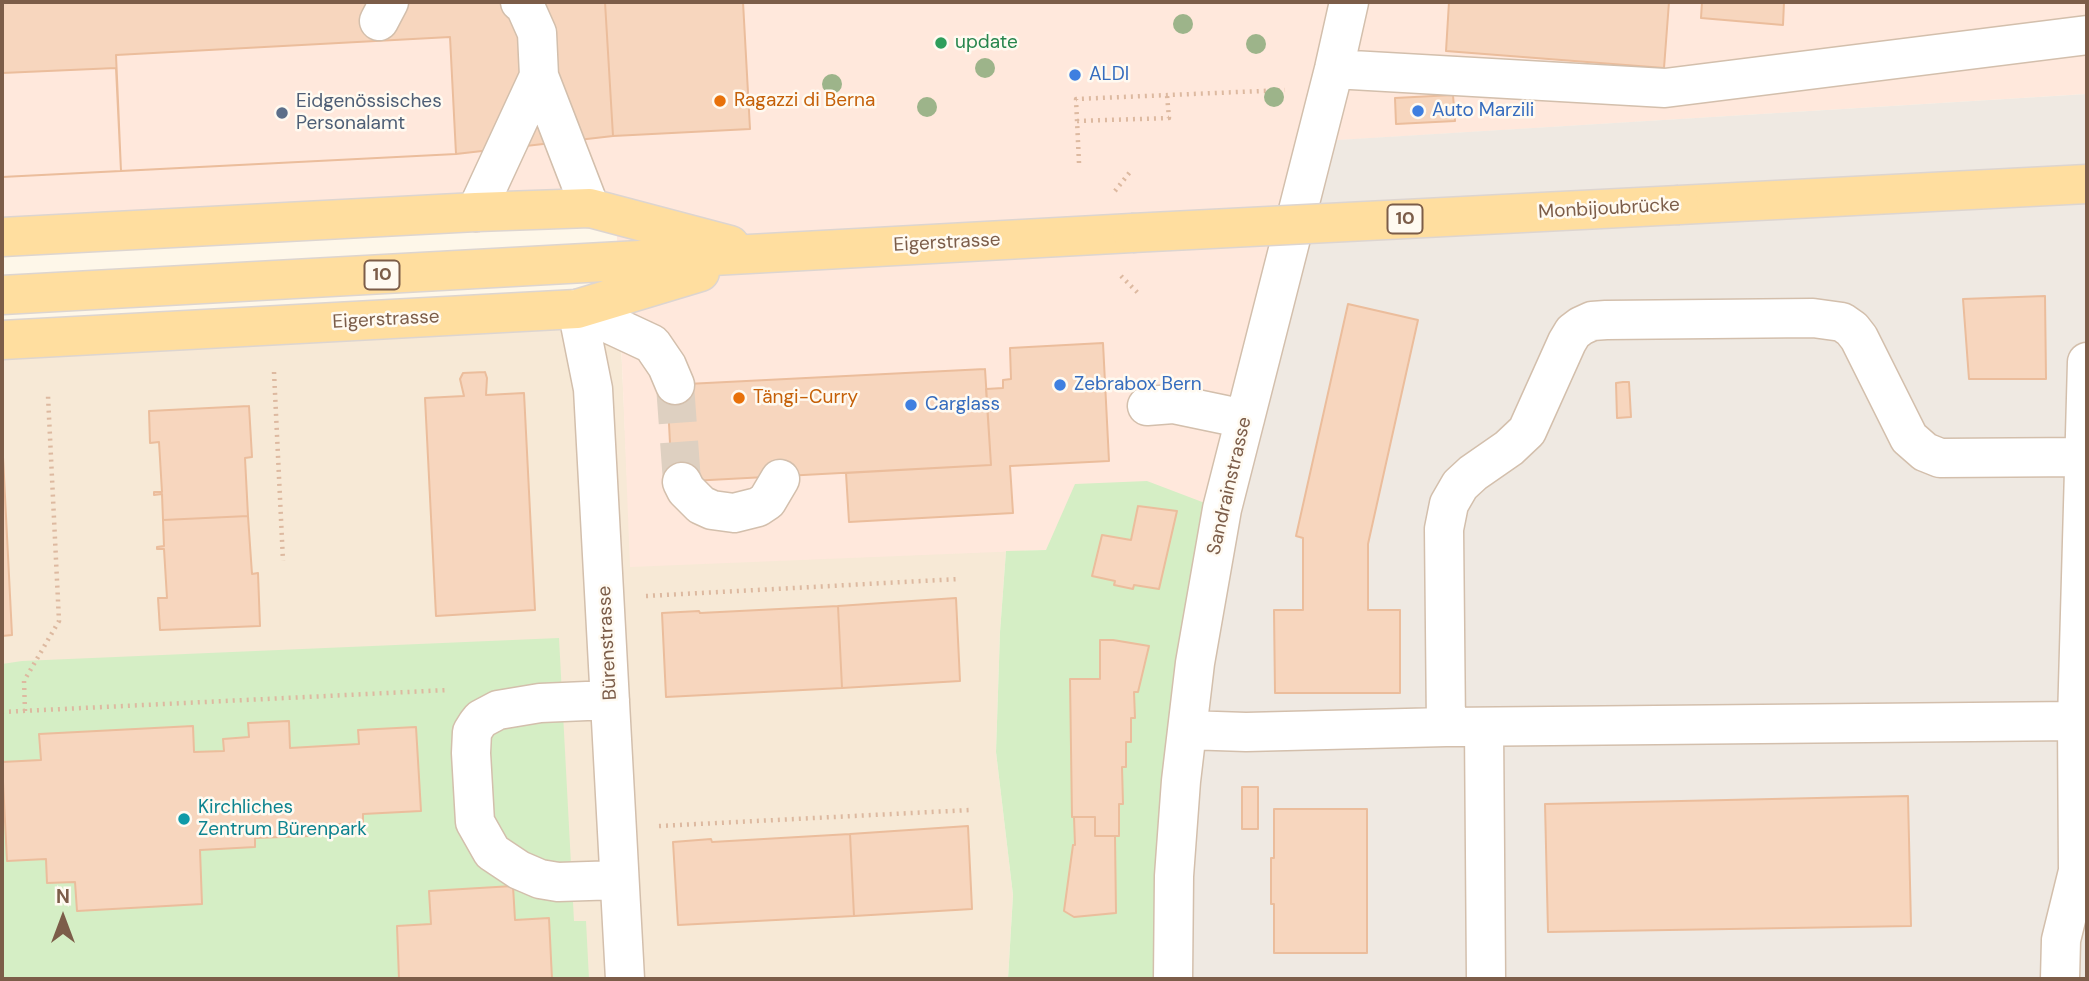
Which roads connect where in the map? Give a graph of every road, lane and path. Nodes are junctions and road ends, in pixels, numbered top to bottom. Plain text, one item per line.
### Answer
1 (520, 2) edge
2 (1349, 2) edge
3 (2087, 35) edge
4 (1334, 69) junction
5 (539, 76) junction
6 (1286, 90) dead end
7 (1167, 94) junction
8 (1077, 121) junction
9 (1079, 163) dead end
10 (2087, 184) edge
11 (590, 208) junction
12 (476, 212) junction
13 (1132, 233) joint
14 (2, 237) edge
15 (763, 254) junction
16 (2, 295) edge
17 (578, 309) junction
18 (2, 340) edge
19 (2087, 362) edge
20 (274, 372) dead end
21 (675, 386) tunnel mouth
22 (48, 396) dead end
23 (1147, 406) dead end
24 (1245, 419) junction
25 (2085, 457) junction
26 (780, 479) dead end
27 (682, 482) tunnel mouth
28 (283, 561) dead end
29 (959, 579) dead end
30 (645, 596) dead end
31 (436, 691) dead end
32 (610, 700) junction
33 (25, 711) junction
34 (2, 712) edge
35 (2077, 721) junction
36 (1446, 727) junction
37 (1483, 727) junction
38 (1187, 730) junction
39 (970, 810) dead end
40 (657, 827) dead end
41 (620, 880) junction
42 (625, 979) edge
43 (1173, 979) edge
44 (1486, 979) edge
45 (2060, 979) edge

1 - 5 street
2 - 4 street, Sandrainstrasse
3 - 4 street
4 - 24 street, Sandrainstrasse
5 - 11 street
5 - 12 street
6 - 7 path
7 - 8 path
7 - 8 path
8 - 9 path
10 - 13 main road, Monbijoubrücke / 10, bridge
11 - 12 main road, Eigerstrasse
11 - 15 main road, Eigerstrasse
12 - 14 main road, Eigerstrasse
13 - 15 main road, Eigerstrasse / 10
15 - 16 main road, Eigerstrasse / 10
15 - 17 main road, Eigerstrasse
17 - 18 main road, Eigerstrasse
17 - 21 street
17 - 32 street, Bürenstrasse
19 - 25 street
20 - 28 path
22 - 33 path
23 - 24 street
24 - 38 street, Sandrainstrasse
25 - 35 street
25 - 36 street
26 - 27 street
29 - 30 path
31 - 33 path
32 - 41 street, Bürenstrasse
32 - 41 street
33 - 34 path
35 - 37 street
35 - 45 street
36 - 37 street
36 - 38 street
37 - 44 street
38 - 43 street, Sandrainstrasse
39 - 40 path
41 - 42 street, Bürenstrasse

